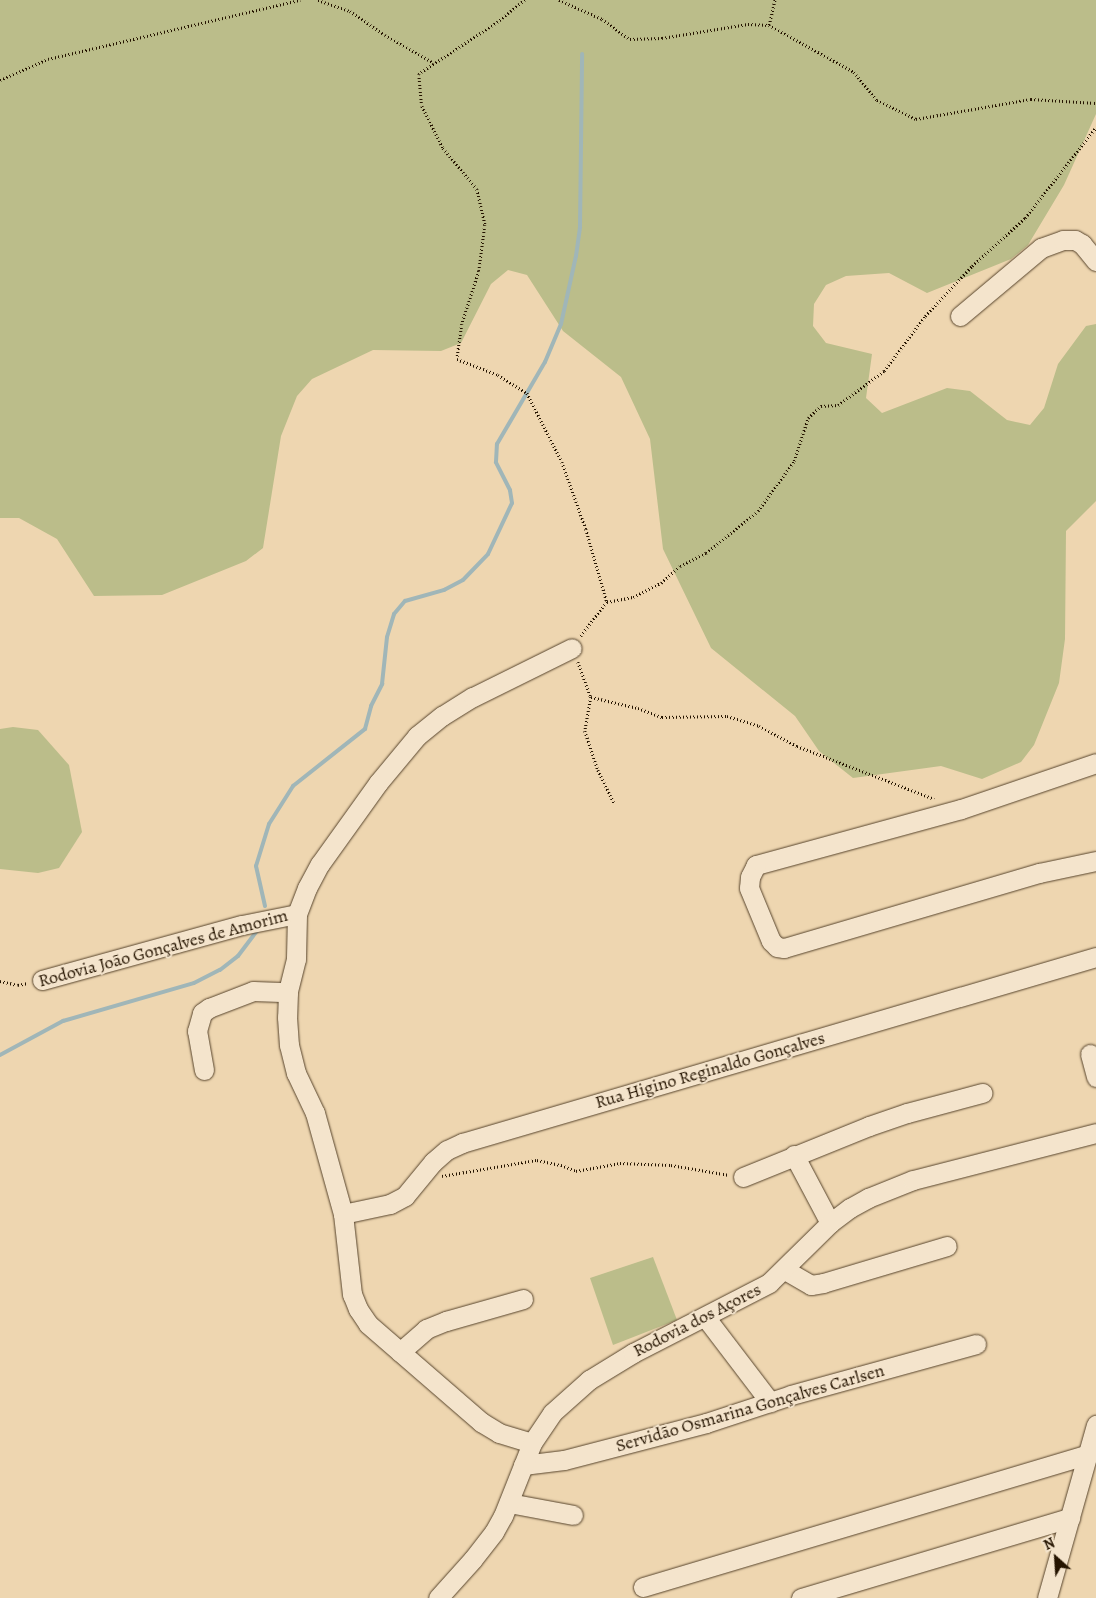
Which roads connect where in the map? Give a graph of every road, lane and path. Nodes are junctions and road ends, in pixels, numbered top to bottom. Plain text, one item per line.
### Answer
1 (300, 0) edge
2 (318, 0) edge
3 (525, 0) edge
4 (558, 0) edge
5 (775, 0) edge
6 (328, 2) edge
7 (769, 25) junction
8 (435, 64) junction
9 (0, 80) edge
10 (1096, 103) edge
11 (1096, 126) edge
12 (1096, 261) edge
13 (960, 316) dead end
14 (607, 602) junction
15 (572, 648) junction
16 (590, 697) junction
17 (1096, 763) edge
18 (935, 800) dead end
19 (614, 803) dead end
20 (1096, 861) edge
21 (297, 914) junction
22 (1096, 957) edge
23 (42, 980) joint
24 (0, 981) edge
25 (288, 992) junction
26 (1090, 1054) dead end
27 (204, 1070) dead end
28 (1096, 1077) edge
29 (982, 1093) dead end
30 (1096, 1133) edge
31 (794, 1155) junction
32 (743, 1177) joint
33 (418, 1180) junction
34 (343, 1214) junction
35 (830, 1223) junction
36 (947, 1246) dead end
37 (785, 1270) junction
38 (524, 1299) dead end
39 (706, 1318) junction
40 (976, 1344) dead end
41 (400, 1352) junction
42 (770, 1402) junction
43 (1096, 1426) edge
44 (532, 1443) junction
45 (1088, 1454) junction
46 (523, 1465) junction
47 (509, 1503) junction
48 (573, 1515) dead end
49 (1070, 1518) junction
50 (643, 1587) dead end
51 (438, 1598) edge
52 (801, 1598) edge
53 (1047, 1598) edge

1 - 9 path
2 - 6 path
3 - 8 path
4 - 7 path
5 - 7 path
6 - 8 path
7 - 10 path
8 - 14 path
11 - 14 path
12 - 13 street
14 - 15 path
15 - 16 path
15 - 21 street
16 - 18 path
16 - 19 path
17 - 20 street
21 - 23 street, Rodovia João Gonçalves de Amorim
21 - 25 street, Rodovia João Gonçalves de Amorim
22 - 33 street, Rua Higino Reginaldo Gonçalves
23 - 24 path, Rodovia João Gonçalves de Amorim
25 - 27 street
25 - 34 street, Rodovia João Gonçalves de Amorim
26 - 28 street
29 - 31 street
30 - 35 street, Rodovia dos Açores
31 - 32 street
31 - 35 street
32 - 33 path
33 - 34 street, Rua Higino Reginaldo Gonçalves
34 - 41 street, Rodovia João Gonçalves de Amorim
35 - 37 street, Rodovia dos Açores
36 - 37 street
37 - 39 street, Rodovia dos Açores
38 - 41 street
39 - 42 street
39 - 44 street, Rodovia dos Açores
40 - 42 street, Servidão Osmarina Gonçalves Carlsen
41 - 44 street, Rodovia João Gonçalves de Amorim
42 - 46 street, Servidão Osmarina Gonçalves Carlsen
43 - 45 street
44 - 46 street, Rodovia dos Açores
45 - 49 street
45 - 50 street
46 - 47 street, Rodovia dos Açores
47 - 48 street
47 - 51 street, Rodovia dos Açores
49 - 52 street
49 - 53 street

